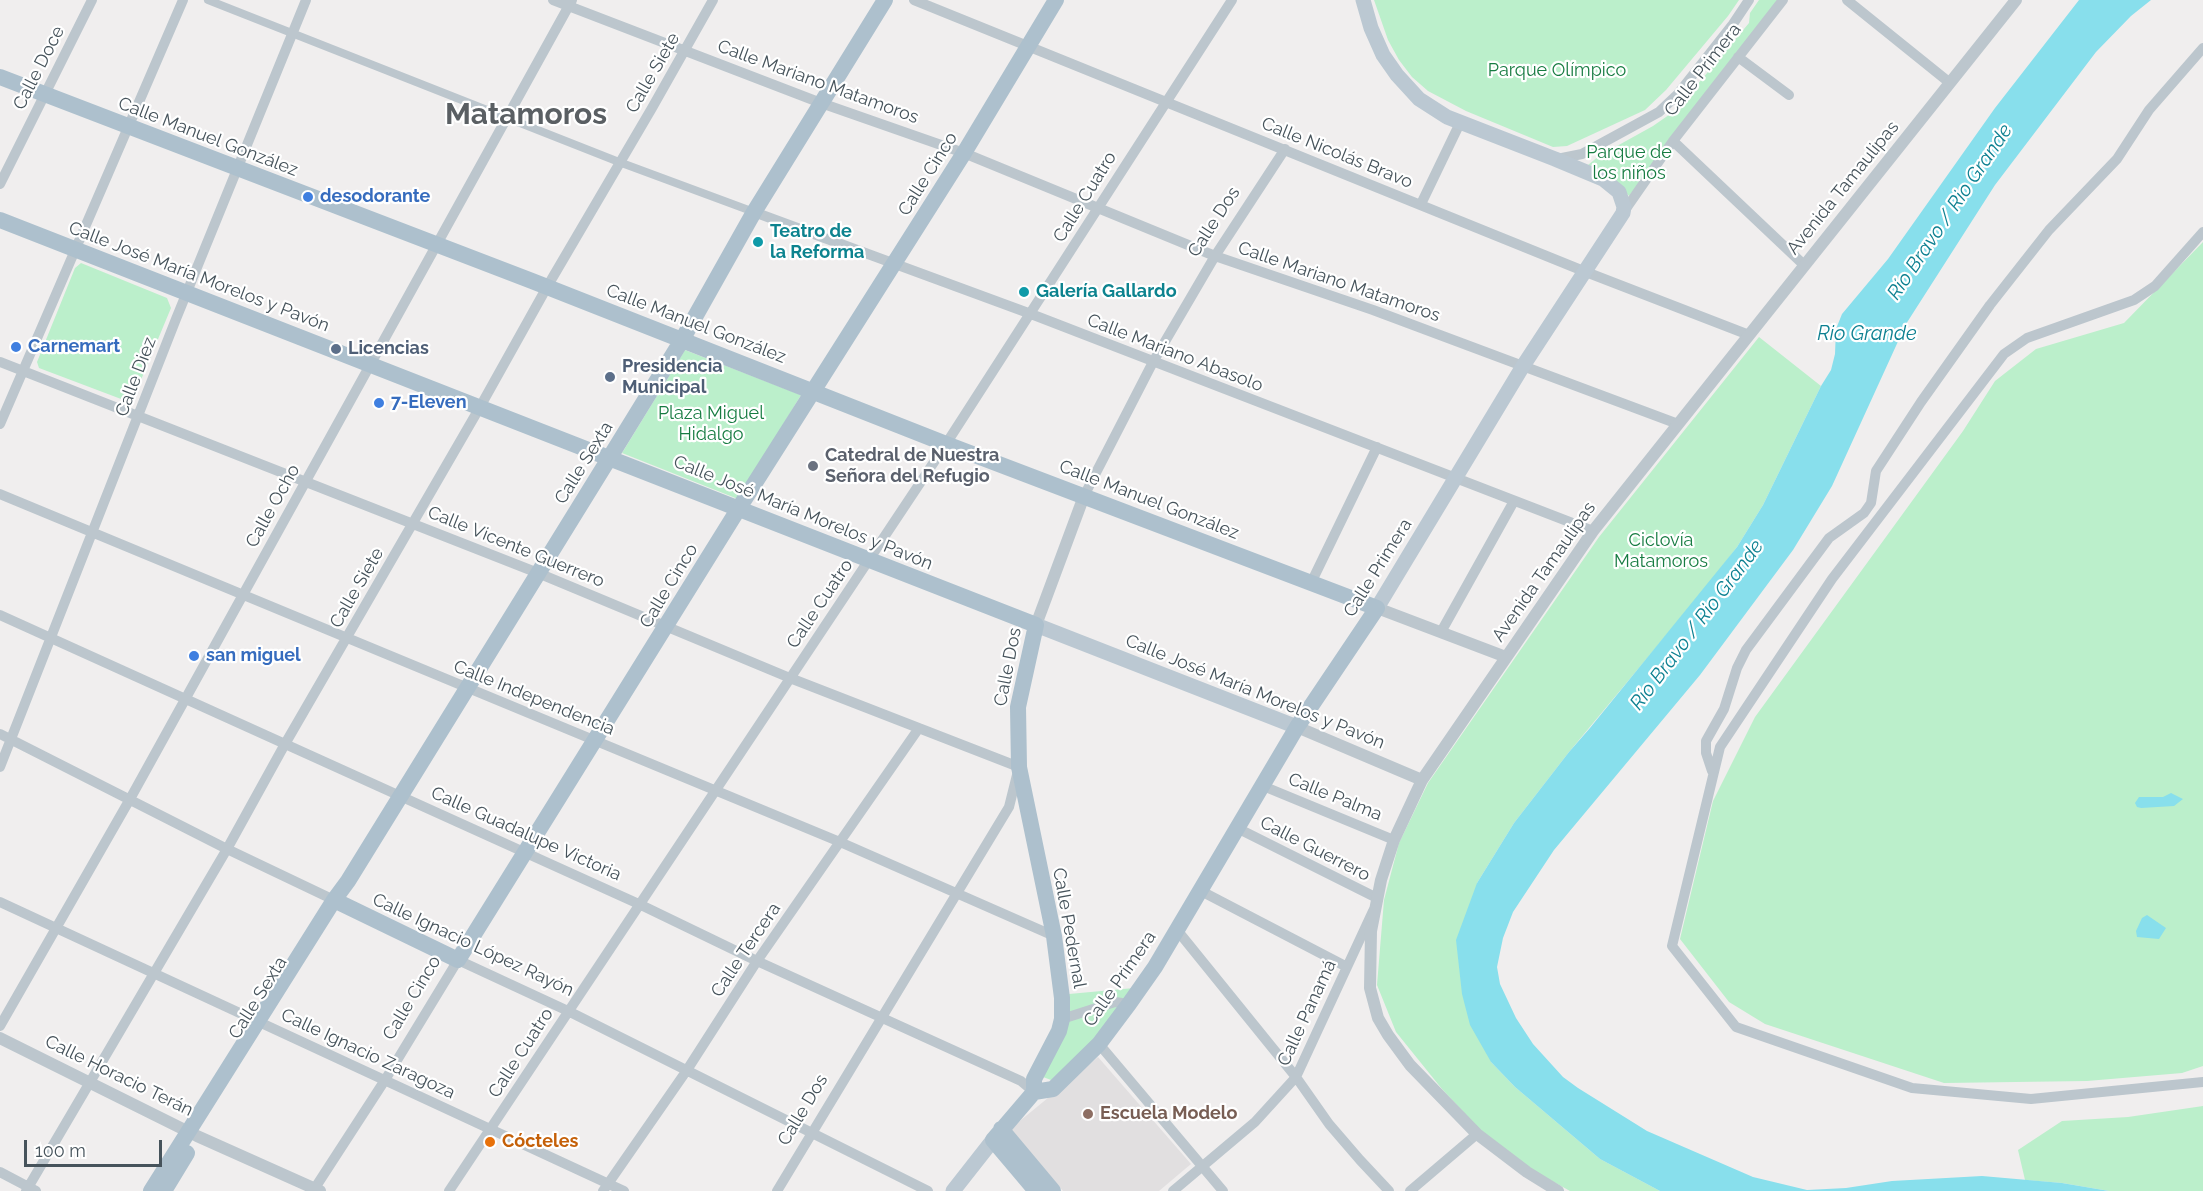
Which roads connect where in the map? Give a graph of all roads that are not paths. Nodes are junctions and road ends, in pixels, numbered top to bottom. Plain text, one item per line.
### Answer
1 (92, 0) edge
2 (183, 0) edge
3 (208, 0) edge
4 (306, 0) edge
5 (553, 0) edge
6 (713, 0) edge
7 (885, 0) edge
8 (914, 0) edge
9 (1056, 0) edge
10 (1232, 0) edge
11 (1363, 0) edge
12 (1749, 0) edge
13 (1783, 0) edge
14 (1846, 0) edge
15 (2016, 0) edge
16 (570, 3) edge
17 (293, 33) junction
18 (1029, 46) junction
19 (2203, 48) edge
20 (685, 51) junction
21 (1738, 57) junction
22 (0, 77) edge
23 (1950, 83) junction
24 (45, 94) junction
25 (1789, 95) dead end
26 (1164, 102) junction
27 (821, 103) junction
28 (506, 117) junction
29 (1460, 123) junction
30 (127, 126) junction
31 (1673, 141) junction
32 (1285, 149) junction
33 (964, 153) junction
34 (1555, 159) junction
35 (619, 162) junction
36 (237, 169) junction
37 (0, 184) edge
38 (1421, 204) junction
39 (1098, 209) junction
40 (754, 212) junction
41 (1623, 213) junction
42 (0, 220) edge
43 (2203, 232) edge
44 (435, 245) junction
45 (75, 250) junction
46 (1215, 256) junction
47 (894, 264) junction
48 (1804, 266) junction
49 (1586, 272) junction
50 (546, 287) junction
51 (188, 293) junction
52 (1031, 314) junction
53 (1749, 335) junction
54 (682, 340) junction
55 (0, 362) edge
56 (1153, 362) junction
57 (369, 364) junction
58 (1523, 366) junction
59 (23, 371) junction
60 (814, 391) junction
61 (480, 407) junction
62 (138, 417) junction
63 (0, 424) edge
64 (1678, 424) junction
65 (946, 444) junction
66 (1377, 447) junction
67 (610, 457) junction
68 (1457, 478) junction
69 (306, 481) junction
70 (0, 494) edge
71 (1084, 496) junction
72 (1514, 501) junction
73 (739, 508) junction
74 (412, 524) junction
75 (1593, 531) junction
76 (92, 532) junction
77 (869, 560) junction
78 (538, 573) junction
79 (1311, 583) junction
80 (242, 595) junction
81 (1377, 608) junction
82 (0, 615) edge
83 (1036, 625) junction
84 (667, 626) junction
85 (1441, 632) junction
86 (348, 638) junction
87 (52, 639) junction
88 (1506, 657) junction
89 (790, 678) junction
90 (467, 688) junction
91 (184, 698) junction
92 (1297, 727) junction
93 (919, 728) junction
94 (5, 737) edge
95 (595, 741) junction
96 (285, 744) junction
97 (0, 767) edge
98 (1018, 767) junction
99 (1713, 772) junction
100 (1422, 780) junction
101 (1263, 786) junction
102 (715, 791) junction
103 (400, 795) junction
104 (130, 799) junction
105 (1238, 828) junction
106 (1394, 840) junction
107 (840, 842) junction
108 (227, 849) junction
109 (524, 852) junction
110 (1201, 891) junction
111 (957, 894) junction
112 (0, 902) edge
113 (339, 902) junction
114 (1376, 903) junction
115 (641, 905) junction
116 (57, 928) junction
117 (1177, 930) junction
118 (1054, 936) junction
119 (458, 960) junction
120 (758, 961) junction
121 (1347, 967) junction
122 (154, 974) junction
123 (1129, 1004) junction
124 (568, 1011) junction
125 (881, 1018) junction
126 (1062, 1018) junction
127 (261, 1022) junction
128 (0, 1026) edge
129 (0, 1038) edge
130 (1099, 1044) junction
131 (687, 1070) junction
132 (1296, 1077) junction
133 (385, 1080) junction
134 (89, 1082) junction
135 (2203, 1082) edge
136 (1034, 1092) junction
137 (491, 1129) junction
138 (192, 1133) junction
139 (811, 1133) junction
140 (1476, 1134) junction
141 (997, 1135) junction
142 (1202, 1167) junction
143 (0, 1172) edge
144 (605, 1187) edge
145 (30, 1190) edge
146 (316, 1190) edge
147 (151, 1191) edge
148 (164, 1191) edge
149 (449, 1191) edge
150 (624, 1191) edge
151 (777, 1191) edge
152 (928, 1191) edge
153 (953, 1191) edge
154 (1036, 1191) edge
155 (1053, 1191) edge
156 (1173, 1191) edge
157 (1223, 1191) edge
158 (1389, 1191) edge
159 (1410, 1191) edge
160 (1558, 1191) edge

1 - 24 street, Calle Doce
2 - 30 street
3 - 17 street, Calle Mariano Abasolo
4 - 17 street, Calle Diez
5 - 16 street, Calle Mariano Matamoros
6 - 20 street, Calle Siete
7 - 27 main road, Calle Sexta
8 - 18 street, Calle Nicolás Bravo
9 - 18 main road, Calle Cinco
10 - 26 street, Calle Cuatro
11 - 29 main road
12 - 34 street
13 - 21 street, Calle Primera
14 - 23 street
15 - 23 street, Avenida Tamaulipas
16 - 20 street, Calle Mariano Matamoros
16 - 28 street, Calle Ocho
17 - 28 street, Calle Mariano Abasolo
17 - 36 street, Calle Diez
18 - 26 street, Calle Nicolás Bravo
18 - 33 main road, Calle Cinco
19 - 99 street
20 - 27 street, Calle Mariano Matamoros
20 - 35 street, Calle Siete
21 - 25 street
21 - 31 street, Calle Primera
22 - 24 main road, Calle Manuel González
23 - 48 street, Avenida Tamaulipas
24 - 30 main road, Calle Manuel González
24 - 37 street, Calle Doce
26 - 32 street, Calle Nicolás Bravo
26 - 39 street, Calle Cuatro
27 - 33 street, Calle Mariano Matamoros
27 - 40 main road, Calle Sexta
28 - 35 street, Calle Mariano Abasolo
28 - 44 street, Calle Ocho
29 - 34 main road
29 - 38 street
30 - 36 main road, Calle Manuel González
30 - 45 street
31 - 41 street, Calle Primera
31 - 48 street
32 - 38 street, Calle Nicolás Bravo
32 - 46 street, Calle Dos
33 - 39 street, Calle Mariano Matamoros
33 - 47 main road, Calle Cinco
34 - 41 main road
35 - 40 street, Calle Mariano Abasolo
35 - 50 street, Calle Siete
36 - 44 main road, Calle Manuel González
36 - 51 street, Calle Diez
38 - 49 street, Calle Nicolás Bravo
39 - 46 street, Calle Mariano Matamoros
39 - 52 street, Calle Cuatro
40 - 47 street, Calle Mariano Abasolo
40 - 54 main road, Calle Sexta
41 - 49 main road, Calle Primera
42 - 45 main road, Calle José María Morelos y Pavón
43 - 99 street
44 - 50 main road, Calle Manuel González
44 - 57 street, Calle Ocho
45 - 51 main road, Calle José María Morelos y Pavón
45 - 59 street
46 - 56 street, Calle Dos
46 - 58 street, Calle Mariano Matamoros
47 - 52 street, Calle Mariano Abasolo
47 - 60 main road, Calle Cinco
48 - 53 street, Avenida Tamaulipas
49 - 53 street, Calle Nicolás Bravo
49 - 58 main road, Calle Primera
50 - 54 main road, Calle Manuel González
50 - 61 street, Calle Siete
51 - 57 main road, Calle José María Morelos y Pavón
51 - 62 street, Calle Diez
52 - 56 street, Calle Mariano Abasolo
52 - 65 street, Calle Cuatro
53 - 64 street, Avenida Tamaulipas
54 - 60 main road, Calle Manuel González
54 - 67 main road, Calle Sexta
55 - 59 street, Calle Vicente Guerrero
56 - 66 street, Calle Mariano Abasolo
56 - 71 street, Calle Dos
57 - 61 main road, Calle José María Morelos y Pavón
57 - 69 street, Calle Ocho
58 - 64 street, Calle Mariano Matamoros
58 - 68 main road, Calle Primera
59 - 62 street, Calle Vicente Guerrero
59 - 63 street
60 - 65 main road, Calle Manuel González
60 - 73 main road, Calle Cinco
61 - 67 main road, Calle José María Morelos y Pavón
61 - 74 street, Calle Siete
62 - 69 street, Calle Vicente Guerrero
62 - 76 street, Calle Diez
64 - 75 street, Avenida Tamaulipas
65 - 71 main road, Calle Manuel González
65 - 77 street, Calle Cuatro
66 - 68 street, Calle Mariano Abasolo
66 - 79 street
67 - 73 main road, Calle José María Morelos y Pavón
67 - 78 main road, Calle Sexta
68 - 72 street, Calle Mariano Abasolo
68 - 81 main road, Calle Primera
69 - 74 street, Calle Vicente Guerrero
69 - 80 street, Calle Ocho
70 - 76 street, Calle Independencia
71 - 79 main road, Calle Manuel González
71 - 83 street, Calle Dos
72 - 75 street, Calle Mariano Abasolo
72 - 85 street
73 - 77 main road, Calle José María Morelos y Pavón
73 - 84 main road, Calle Cinco
74 - 78 street, Calle Vicente Guerrero
74 - 86 street, Calle Siete
75 - 88 street, Avenida Tamaulipas
76 - 80 street, Calle Independencia
76 - 87 street, Calle Diez
77 - 83 main road, Calle José María Morelos y Pavón
77 - 89 street, Calle Cuatro
78 - 84 street, Calle Vicente Guerrero
78 - 90 main road, Calle Sexta
79 - 81 main road, Calle Manuel González
80 - 86 street, Calle Independencia
80 - 91 street, Calle Ocho
81 - 85 street
81 - 92 main road, Calle Primera
82 - 87 street, Calle Guadalupe Victoria
83 - 92 main road, Calle José María Morelos y Pavón
83 - 98 main road, Calle Dos
84 - 89 street, Calle Vicente Guerrero
84 - 95 main road, Calle Cinco
85 - 88 street
86 - 90 street, Calle Independencia
86 - 96 street, Calle Siete
87 - 91 street, Calle Guadalupe Victoria
87 - 94 street, Calle Diez
88 - 100 street, Avenida Tamaulipas
89 - 93 street, Calle Vicente Guerrero
89 - 102 street, Calle Cuatro
90 - 95 street, Calle Independencia
90 - 103 main road, Calle Sexta
91 - 96 street, Calle Guadalupe Victoria
91 - 104 street, Calle Ocho
92 - 100 street, Calle José María Morelos y Pavón
92 - 101 main road, Calle Primera
93 - 98 street, Calle Vicente Guerrero
93 - 107 street, Calle Tercera
94 - 97 street, Calle Diez
94 - 104 street, Calle Ignacio López Rayón
95 - 102 street, Calle Independencia
95 - 109 main road, Calle Cinco
96 - 103 street, Calle Guadalupe Victoria
96 - 108 street, Calle Siete
98 - 111 street, Calle Dos
98 - 118 main road, Calle Pedernal
99 - 135 street
100 - 106 street, Avenida Tamaulipas
101 - 105 main road, Calle Primera
101 - 106 street, Calle Palma
102 - 107 street, Calle Independencia
102 - 115 street, Calle Cuatro
103 - 109 street, Calle Guadalupe Victoria
103 - 113 main road, Calle Sexta
104 - 108 street, Calle Ignacio López Rayón
104 - 116 street, Calle Ocho
105 - 110 main road, Calle Primera
105 - 114 street, Calle Guerrero
106 - 114 street, Avenida Tamaulipas
107 - 111 street, Calle Independencia
107 - 120 street, Calle Tercera
108 - 113 street, Calle Ignacio López Rayón
108 - 122 street, Calle Siete
109 - 115 street, Calle Guadalupe Victoria
109 - 119 main road, Calle Cinco
110 - 117 main road, Calle Primera
110 - 121 street
111 - 118 street, Calle Independencia
111 - 125 street, Calle Dos
112 - 116 street, Calle Ignacio Zaragoza
113 - 119 main road, Calle Ignacio López Rayón
113 - 127 main road, Calle Sexta
114 - 121 street, Calle Panamá
114 - 140 street, Avenida Tamaulipas
115 - 120 street, Calle Guadalupe Victoria
115 - 124 street, Calle Cuatro
116 - 122 street, Calle Ignacio Zaragoza
116 - 128 street, Calle Ocho
117 - 123 main road, Calle Primera
117 - 132 street
118 - 126 main road, Calle Pedernal
119 - 124 street, Calle Ignacio López Rayón
119 - 133 street, Calle Cinco
120 - 125 street, Calle Guadalupe Victoria
120 - 131 street, Calle Tercera
121 - 132 street, Calle Panamá
122 - 127 street, Calle Ignacio Zaragoza
122 - 134 street, Calle Siete
123 - 126 street
123 - 130 main road, Calle Primera
124 - 131 street, Calle Ignacio López Rayón
124 - 137 street, Calle Cuatro
125 - 136 street, Calle Guadalupe Victoria
125 - 139 street, Calle Dos
126 - 136 main road, Calle Pedernal
127 - 133 street, Calle Ignacio Zaragoza
127 - 138 main road, Calle Sexta
129 - 134 street, Calle Horacio Terán
130 - 136 main road, Calle Primera
130 - 142 street
131 - 139 street, Calle Ignacio López Rayón
131 - 144 street, Calle Tercera
132 - 142 street, Calle Panamá
132 - 158 street
133 - 137 street, Calle Ignacio Zaragoza
133 - 146 street, Calle Cinco
134 - 138 street, Calle Horacio Terán
134 - 145 street, Calle Siete
136 - 141 main road, Calle Primera
137 - 144 street, Calle Ignacio Zaragoza
137 - 149 street, Calle Cuatro
138 - 146 street, Calle Horacio Terán
138 - 147 main road
138 - 148 main road
139 - 151 street, Calle Dos
139 - 152 street, Calle Ignacio López Rayón
140 - 159 street
140 - 160 street, Avenida Tamaulipas
141 - 153 main road
141 - 154 main road
141 - 155 main road
142 - 156 street, Calle Panamá
142 - 157 street
143 - 145 street
144 - 150 street, Calle Ignacio Zaragoza

